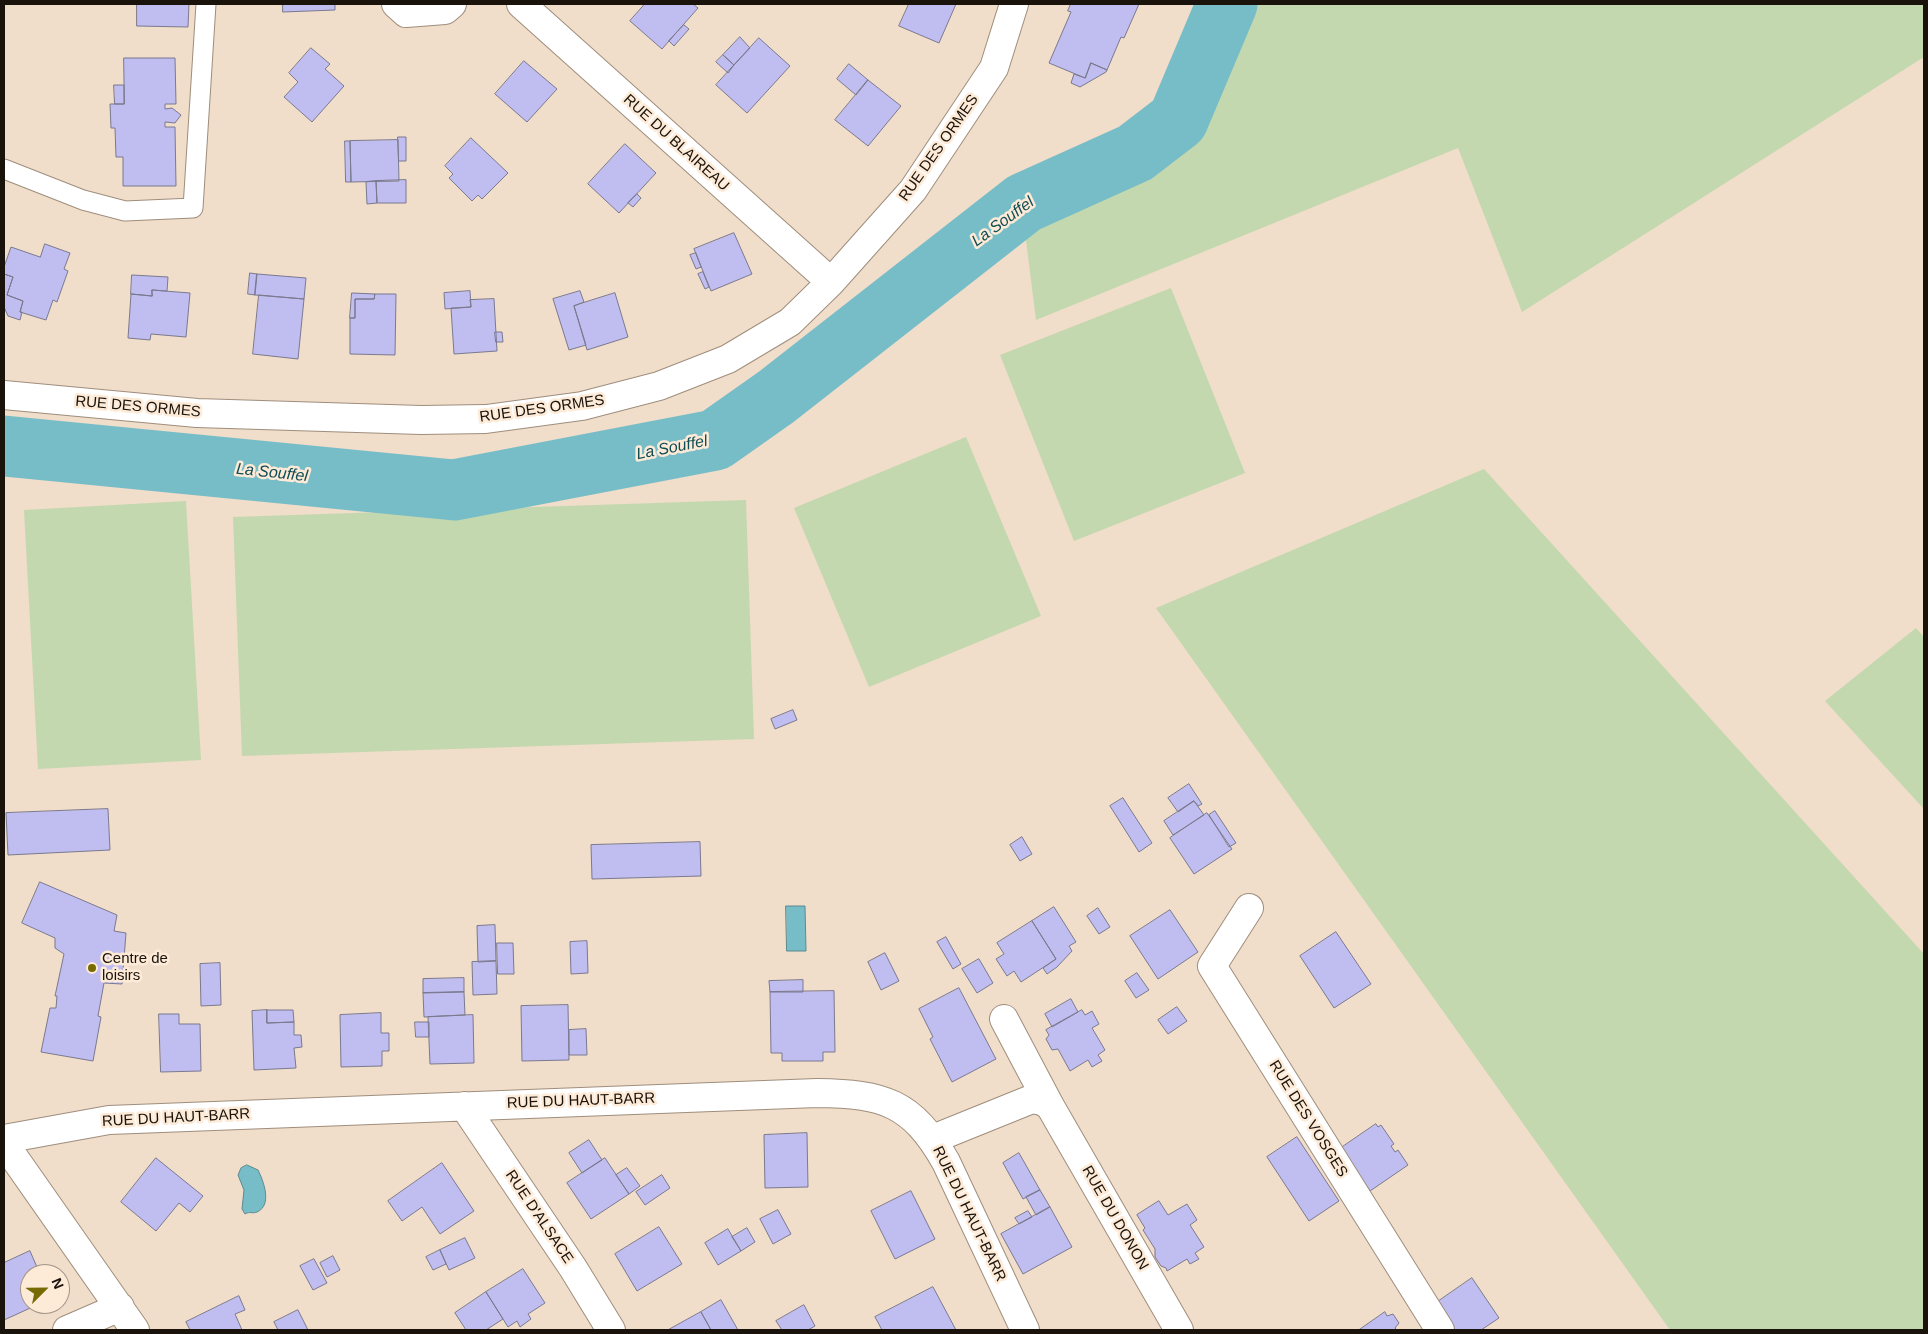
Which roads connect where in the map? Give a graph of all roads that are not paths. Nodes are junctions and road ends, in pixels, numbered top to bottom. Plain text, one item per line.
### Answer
1 (206, 4) edge
2 (396, 4) edge
3 (452, 4) edge
4 (521, 4) edge
5 (1014, 4) edge
6 (4, 169) edge
7 (831, 282) junction
8 (4, 394) edge
9 (1249, 908) dead end
10 (1004, 1019) dead end
11 (464, 1106) junction
12 (1050, 1106) junction
13 (933, 1140) junction
14 (4, 1141) edge
15 (120, 1307) junction
16 (67, 1330) edge
17 (135, 1330) edge
18 (611, 1330) edge
19 (1025, 1330) edge
20 (1179, 1330) edge
21 (1440, 1330) edge

1 - 6 lane
2 - 3 street
4 - 7 street, RUE DU BLAIREAU
5 - 7 street, RUE DES ORMES
7 - 8 street, RUE DES ORMES
9 - 21 street, RUE DES VOSGES
10 - 12 street, RUE DU DONON
11 - 13 street, RUE DU HAUT-BARR
11 - 14 street, RUE DU HAUT-BARR
11 - 18 street, RUE D'ALSACE
12 - 13 street
12 - 20 street, RUE DU DONON
13 - 19 street, RUE DU HAUT-BARR
14 - 15 street
15 - 16 street
15 - 17 street

